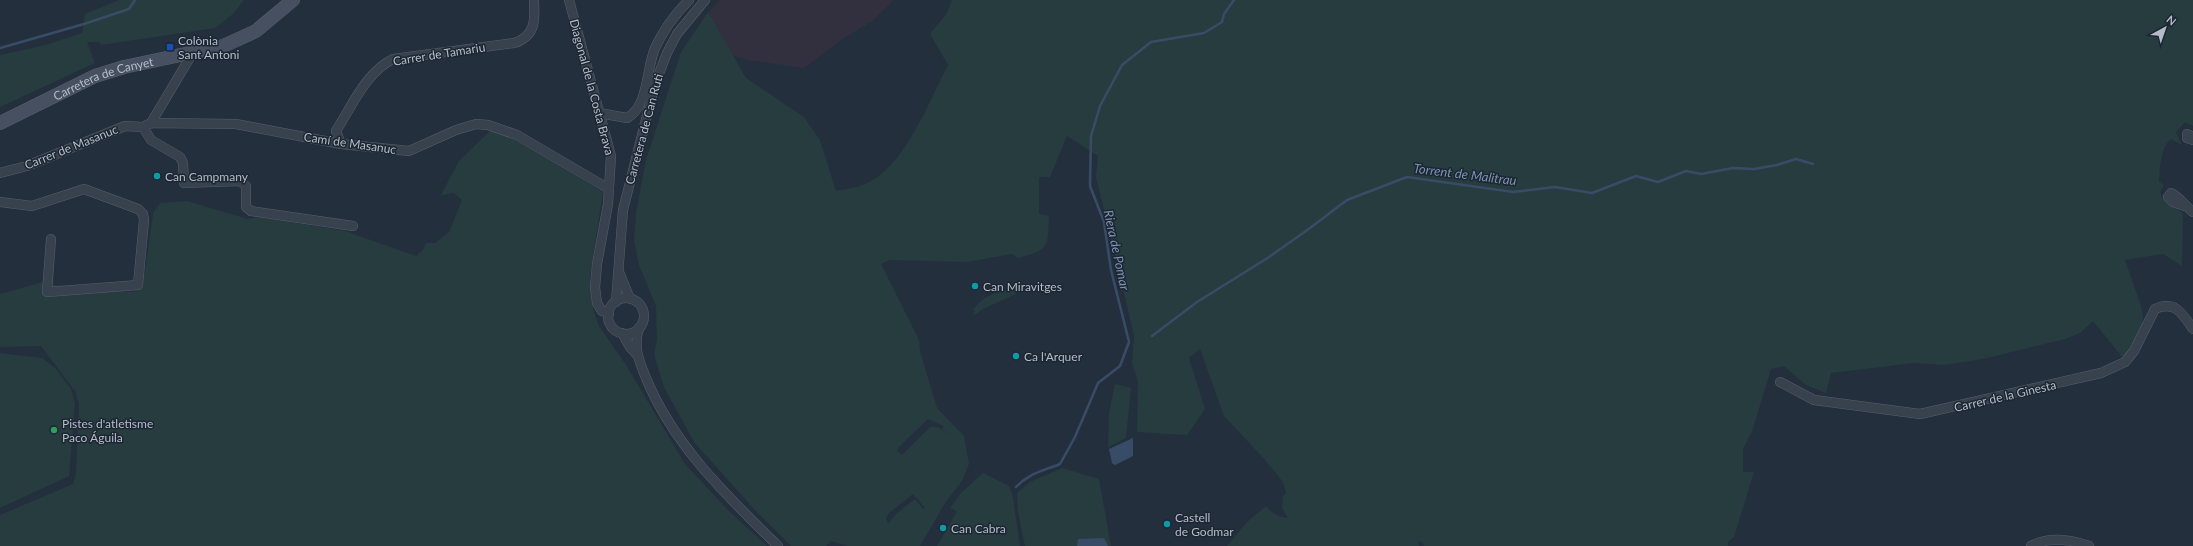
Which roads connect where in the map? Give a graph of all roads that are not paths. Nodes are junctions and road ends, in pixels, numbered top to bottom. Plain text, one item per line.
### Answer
1 (284, 0) edge
2 (293, 0) edge
3 (534, 0) edge
4 (569, 0) edge
5 (705, 0) edge
6 (687, 1) edge
7 (227, 39) junction
8 (192, 54) junction
9 (600, 113) junction
10 (0, 115) edge
11 (0, 123) edge
12 (147, 125) junction
13 (2193, 137) edge
14 (2193, 140) edge
15 (341, 144) junction
16 (0, 173) edge
17 (609, 189) junction
18 (0, 202) edge
19 (2185, 206) dead end
20 (2193, 212) edge
21 (353, 226) dead end
22 (51, 239) dead end
23 (618, 271) junction
24 (596, 293) junction
25 (630, 299) junction
26 (614, 303) junction
27 (609, 314) junction
28 (639, 328) junction
29 (2193, 328) edge
30 (622, 333) junction
31 (637, 355) junction
32 (1780, 382) dead end
33 (778, 546) edge
34 (2031, 546) edge
35 (2089, 546) edge

1 - 7 street, Carretera de Canyet
2 - 8 street, Carretera de Canyet
3 - 15 street, Carrer de Tamariu
4 - 9 street, Diagonal de la Costa Brava
5 - 23 street, Carretera de Can Ruti
6 - 9 street
7 - 8 street
7 - 10 street, Carretera de Canyet
8 - 11 street, Carretera de Canyet
8 - 12 street
9 - 17 street, Diagonal de la Costa Brava
12 - 15 street, Camí de Masanuc
12 - 16 street, Carrer de Masanuc
12 - 21 street
13 - 14 street
15 - 17 street, Camí de Masanuc
17 - 24 street, Diagonal de la Costa Brava
18 - 22 street
19 - 20 street
23 - 25 street, Carretera de Can Ruti
23 - 26 street, Carretera de Can Ruti
24 - 26 street
24 - 27 street, Diagonal de la Costa Brava
25 - 26 street
25 - 28 street
26 - 27 street
27 - 30 street
28 - 30 street
28 - 31 street
29 - 32 street, Carrer de la Ginesta
30 - 31 street
31 - 33 street
34 - 35 street

